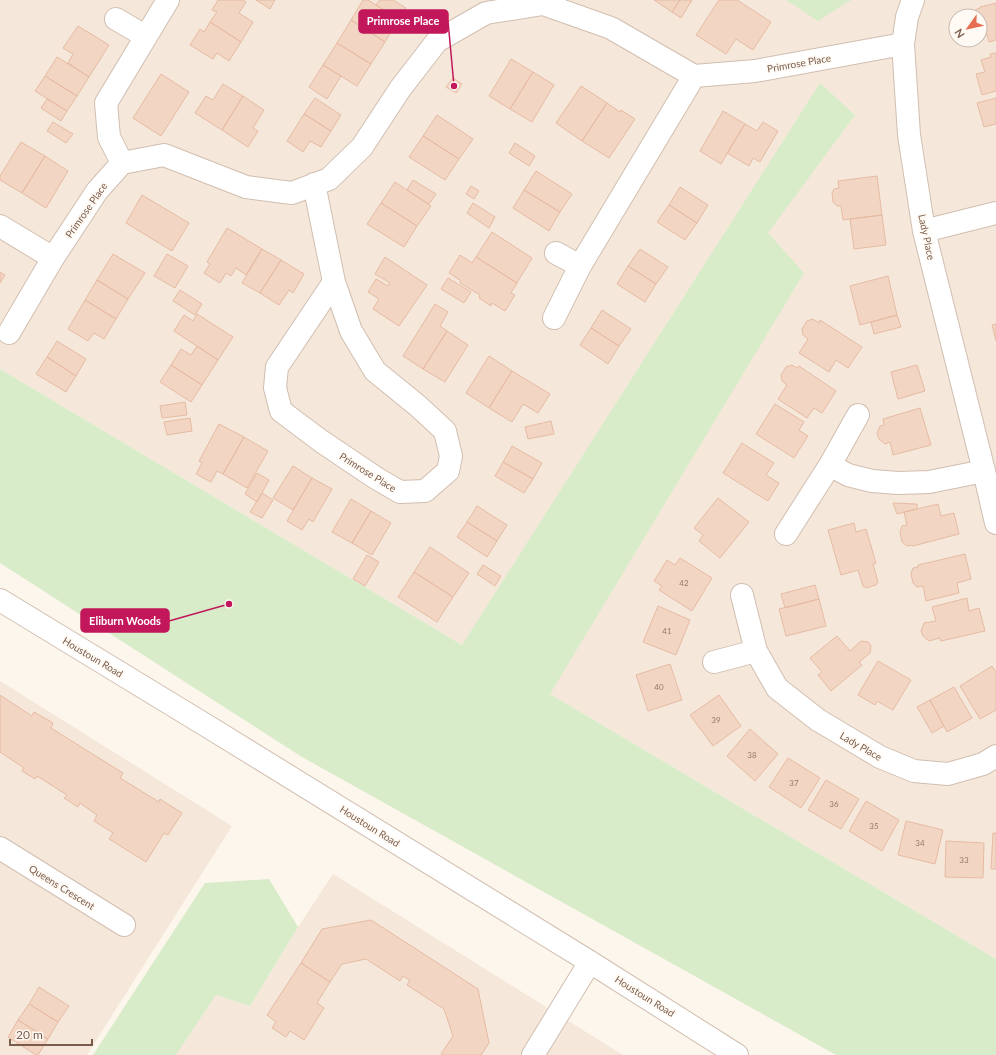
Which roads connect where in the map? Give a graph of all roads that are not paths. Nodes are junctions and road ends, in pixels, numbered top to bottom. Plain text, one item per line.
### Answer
1 (168, 0) edge
2 (913, 0) edge
3 (116, 19) dead end
4 (145, 36) junction
5 (903, 44) junction
6 (694, 76) junction
7 (122, 163) junction
8 (314, 184) junction
9 (996, 213) edge
10 (0, 226) edge
11 (924, 231) junction
12 (556, 253) dead end
13 (53, 258) junction
14 (580, 266) junction
15 (334, 282) junction
16 (554, 318) dead end
17 (9, 333) dead end
18 (858, 415) dead end
19 (830, 465) junction
20 (984, 470) junction
21 (996, 523) edge
22 (786, 534) dead end
23 (742, 595) dead end
24 (0, 600) edge
25 (756, 650) junction
26 (714, 662) dead end
27 (996, 756) edge
28 (0, 848) edge
29 (124, 925) dead end
30 (590, 962) junction
31 (533, 1055) edge
32 (737, 1055) edge

1 - 4 street
2 - 5 street, Lady Place
3 - 4 street
4 - 7 street
5 - 6 street, Primrose Place
5 - 11 street, Lady Place
6 - 8 street
6 - 14 street
7 - 8 street
7 - 13 street, Primrose Place
8 - 15 street, Primrose Place
9 - 11 street
10 - 13 street
11 - 20 street, Lady Place
12 - 14 street
13 - 17 street, Primrose Place
14 - 16 street
15 - 15 street, Primrose Place
18 - 19 street
19 - 20 street
19 - 22 street
20 - 21 street, Lady Place
23 - 25 street, Lady Place
24 - 30 street, Houstoun Road
25 - 26 street
25 - 27 street, Lady Place
28 - 29 street, Queens Crescent
30 - 31 street
30 - 32 street, Houstoun Road

